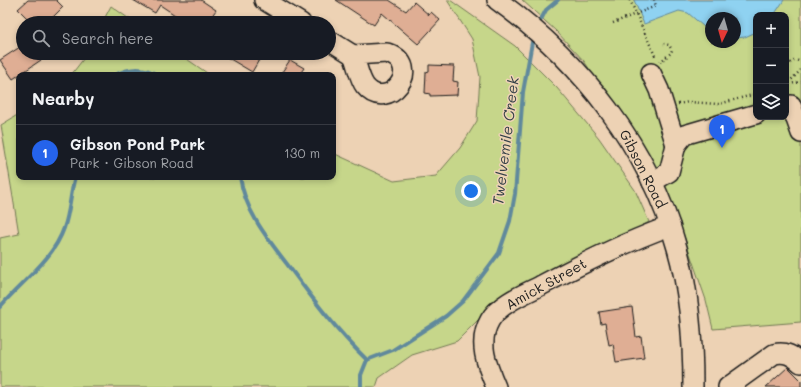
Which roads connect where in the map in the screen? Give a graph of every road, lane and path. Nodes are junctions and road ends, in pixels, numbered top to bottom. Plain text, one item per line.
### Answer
1 (264, 0) edge
2 (630, 0) edge
3 (654, 0) edge
4 (502, 4) edge
5 (636, 14) junction
6 (290, 16) edge
7 (613, 22) dead end
8 (336, 45) edge
9 (352, 55) dead end
10 (801, 62) edge
11 (790, 63) dead end
12 (655, 69) joint
13 (801, 70) edge
14 (801, 82) edge
15 (788, 84) edge
16 (789, 85) edge
17 (753, 95) edge
18 (792, 104) edge
19 (674, 105) dead end
20 (753, 115) edge
21 (801, 133) edge
22 (676, 144) junction
23 (652, 182) junction
24 (670, 226) junction
25 (801, 363) edge
26 (496, 387) edge
27 (693, 387) edge
28 (728, 387) edge

1 - 6 street
2 - 5 path
3 - 5 path
4 - 23 street, Gibson Road
5 - 7 path
5 - 12 path
8 - 9 street
10 - 11 path
12 - 22 street
13 - 15 path
14 - 16 path
17 - 19 path
18 - 21 street
20 - 22 street
22 - 23 street
23 - 24 street, Gibson Road
24 - 26 street, Amick Street
24 - 27 street, Gibson Road
25 - 28 street

